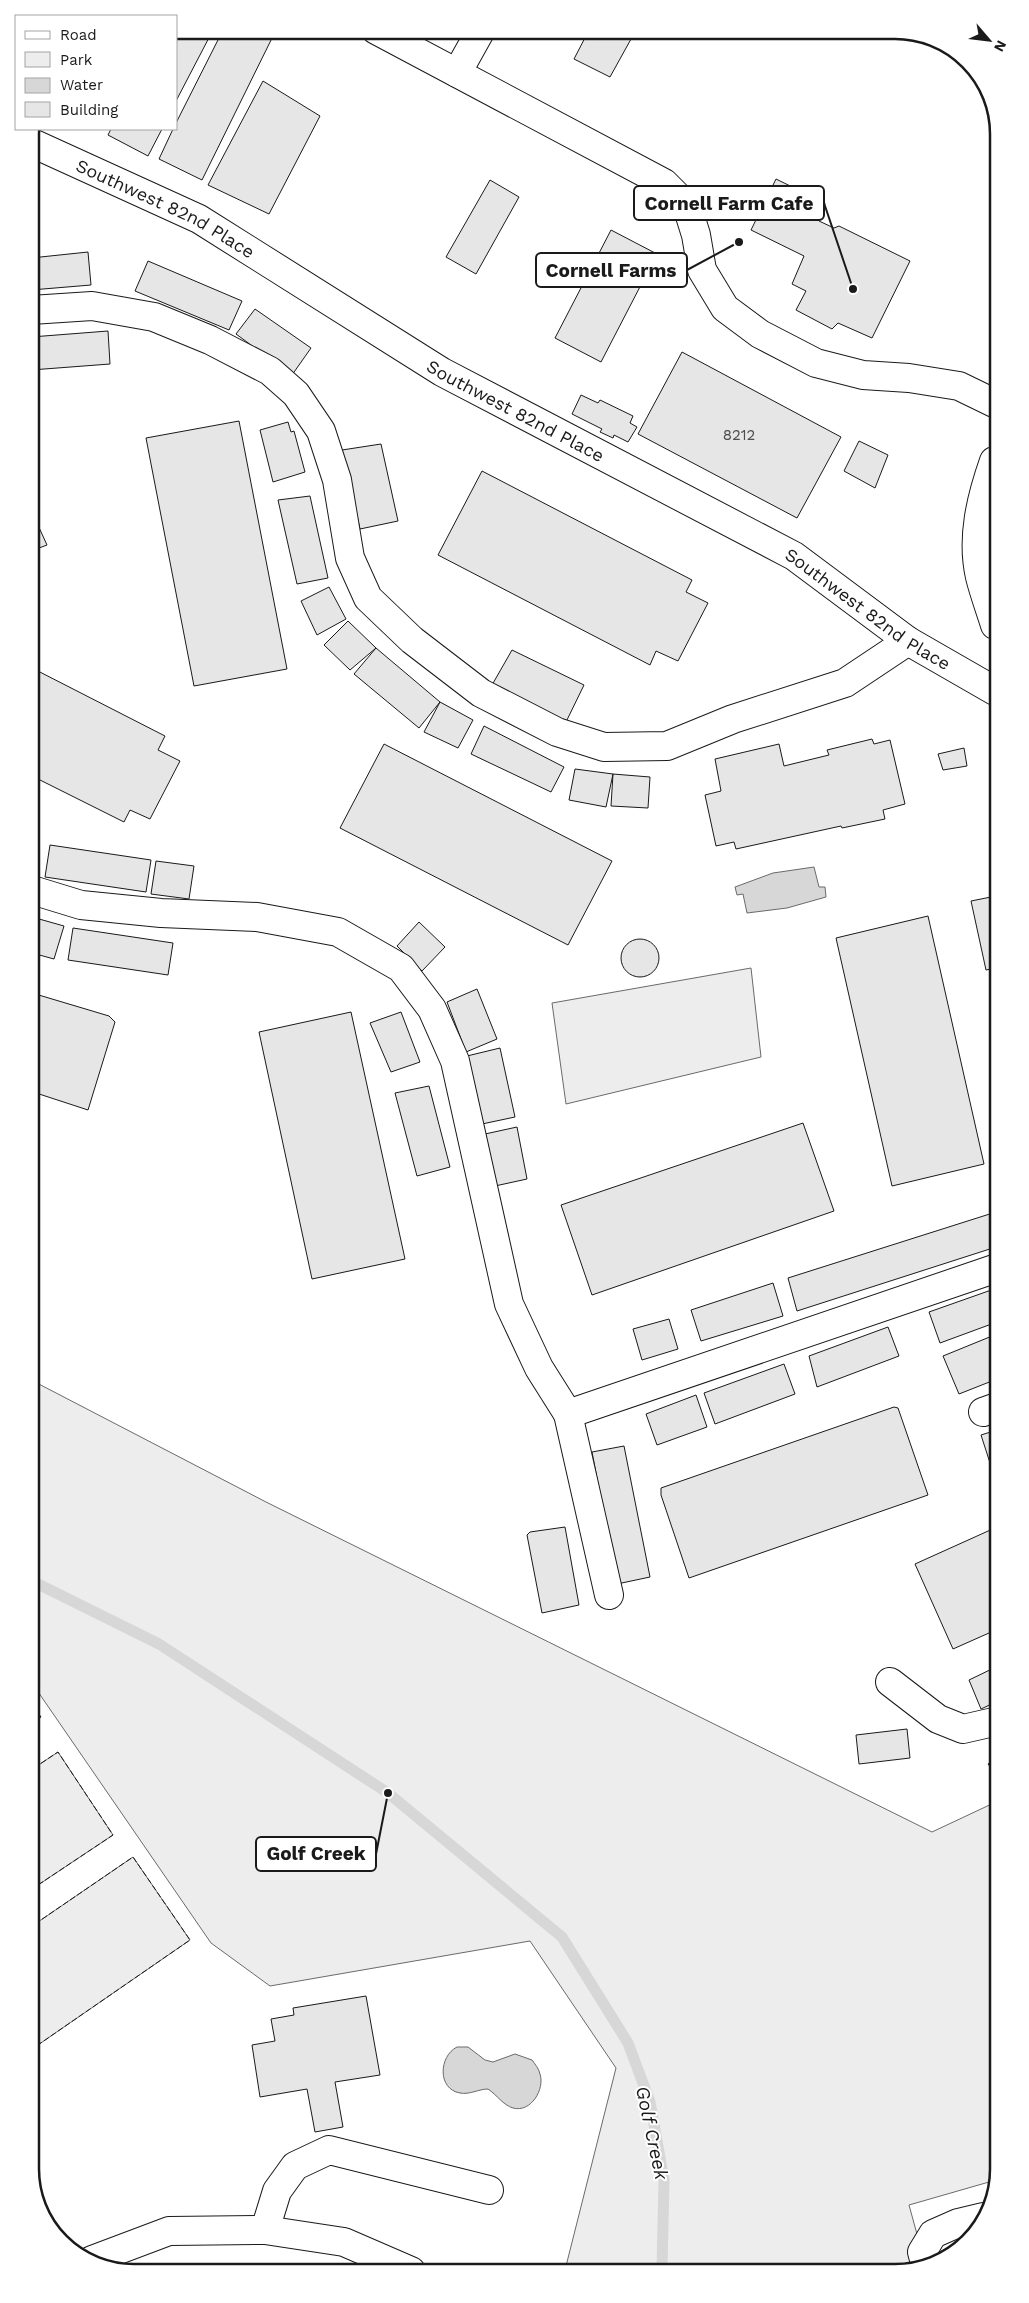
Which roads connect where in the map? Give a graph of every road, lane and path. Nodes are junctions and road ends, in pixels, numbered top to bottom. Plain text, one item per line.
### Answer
1 (393, 39) edge
2 (476, 39) edge
3 (457, 73) junction
4 (39, 146) edge
5 (39, 309) edge
6 (990, 401) edge
7 (990, 472) edge
8 (990, 609) edge
9 (908, 641) junction
10 (990, 688) edge
11 (39, 892) edge
12 (990, 1270) edge
13 (568, 1414) junction
14 (608, 1594) dead end
15 (890, 1682) dead end
16 (990, 1723) edge
17 (489, 2190) dead end
18 (977, 2218) edge
19 (265, 2230) junction
20 (99, 2258) edge
21 (924, 2260) edge
22 (395, 2264) edge

1 - 3 street
2 - 3 street
3 - 6 street
4 - 9 street, Southwest 82nd Place
5 - 9 street
7 - 8 street
9 - 10 street, Southwest 82nd Place
11 - 13 street
12 - 13 street
13 - 14 street
15 - 16 street
17 - 19 street
18 - 21 street
19 - 20 street
19 - 22 street

